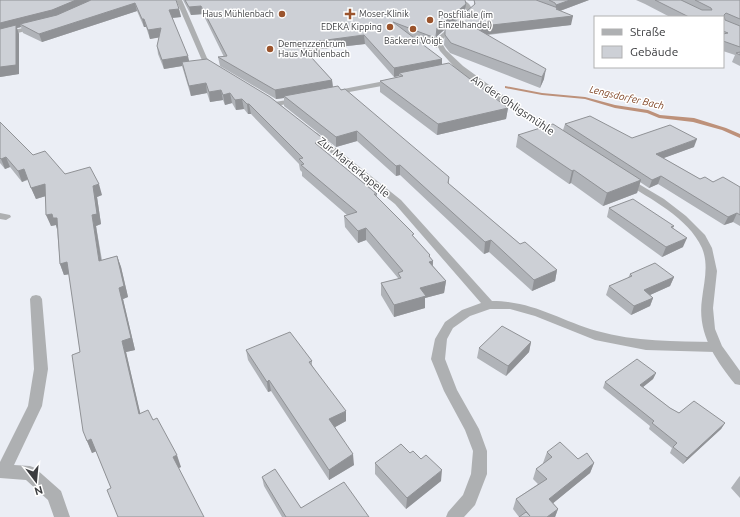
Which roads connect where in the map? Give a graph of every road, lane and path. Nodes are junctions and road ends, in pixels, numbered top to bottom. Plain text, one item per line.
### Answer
1 (179, 0) edge
2 (461, 0) edge
3 (476, 4) edge
4 (468, 5) junction
5 (42, 26) edge
6 (0, 35) edge
7 (222, 73) edge
8 (406, 79) edge
9 (321, 95) edge
10 (306, 98) edge
11 (293, 118) edge
12 (305, 128) edge
13 (564, 139) edge
14 (617, 173) edge
15 (36, 299) dead end
16 (489, 305) junction
17 (715, 347) junction
18 (740, 380) edge
19 (2, 471) edge
20 (62, 517) edge
21 (454, 517) edge

1 - 7 street
2 - 4 street
3 - 4 street
4 - 13 street, An der Ohligsmühle
5 - 6 street
8 - 9 street
10 - 11 street
12 - 16 street, Zur Marterkapelle
14 - 17 street
15 - 19 street
16 - 17 street
16 - 21 street
17 - 18 street
19 - 20 street

